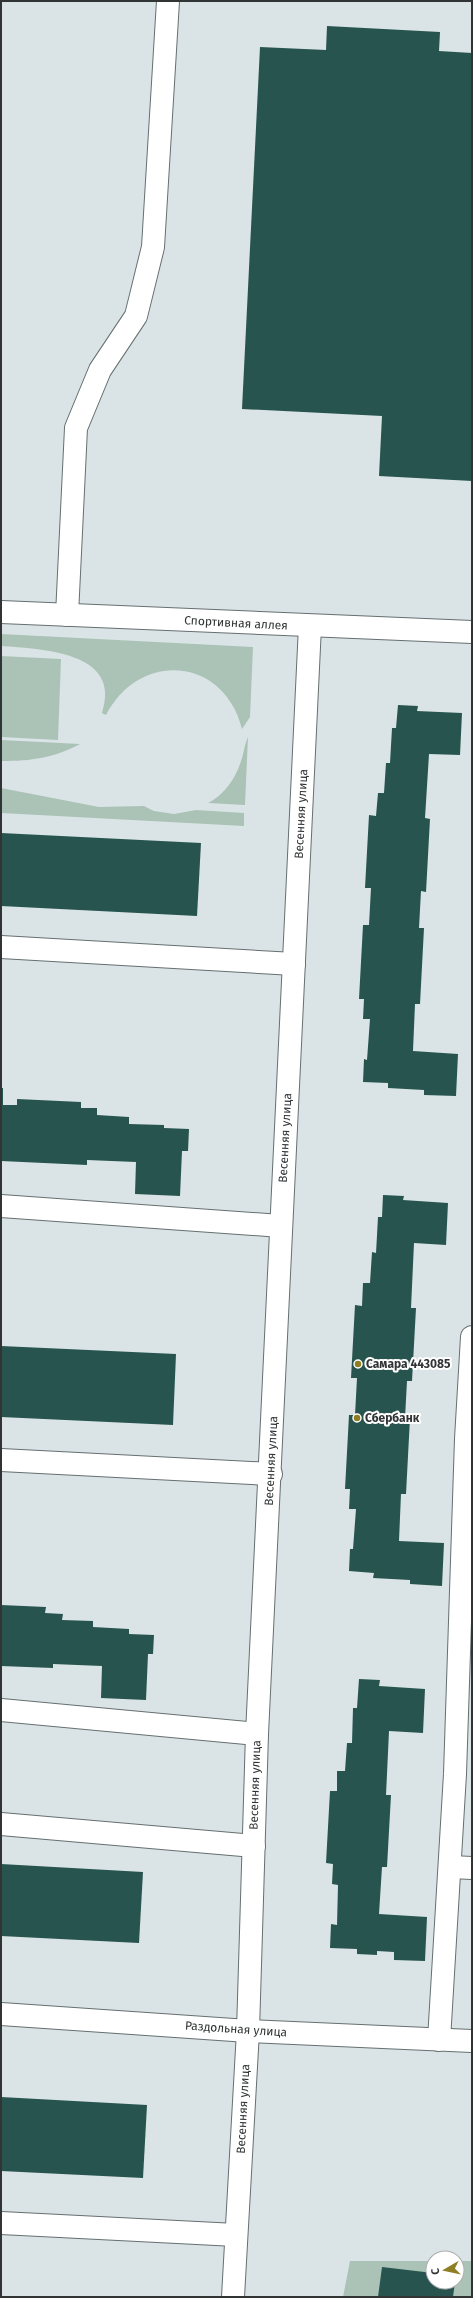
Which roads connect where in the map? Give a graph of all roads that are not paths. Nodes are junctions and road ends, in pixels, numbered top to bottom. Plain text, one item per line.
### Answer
1 (168, 1) edge
2 (1, 612) edge
3 (67, 615) junction
4 (310, 626) junction
5 (472, 632) edge
6 (1, 947) edge
7 (294, 964) junction
8 (1, 1206) edge
9 (281, 1226) junction
10 (472, 1337) edge
11 (469, 1440) edge
12 (1, 1460) edge
13 (271, 1474) junction
14 (1, 1710) edge
15 (257, 1734) junction
16 (464, 1774) edge
17 (1, 1824) edge
18 (254, 1846) junction
19 (451, 1867) junction
20 (472, 1868) edge
21 (1, 2014) edge
22 (248, 2031) junction
23 (439, 2040) junction
24 (472, 2041) edge
25 (1, 2223) edge
26 (236, 2235) junction
27 (233, 2297) edge

1 - 3 street
2 - 3 street, Спортивная аллея
3 - 4 street, Спортивная аллея
4 - 5 street, Спортивная аллея
4 - 7 street, Весенняя улица
6 - 7 street
7 - 9 street, Весенняя улица
8 - 9 street
9 - 13 street, Весенняя улица
10 - 11 street
11 - 16 street
12 - 13 street
13 - 15 street, Весенняя улица
14 - 15 street
15 - 18 street, Весенняя улица
16 - 19 street
17 - 18 street
18 - 22 street, Весенняя улица
19 - 20 street
19 - 23 street
21 - 22 street, Раздольная улица
22 - 23 street, Раздольная улица
22 - 26 street, Весенняя улица
23 - 24 street, Раздольная улица
25 - 26 street
26 - 27 street, Весенняя улица

